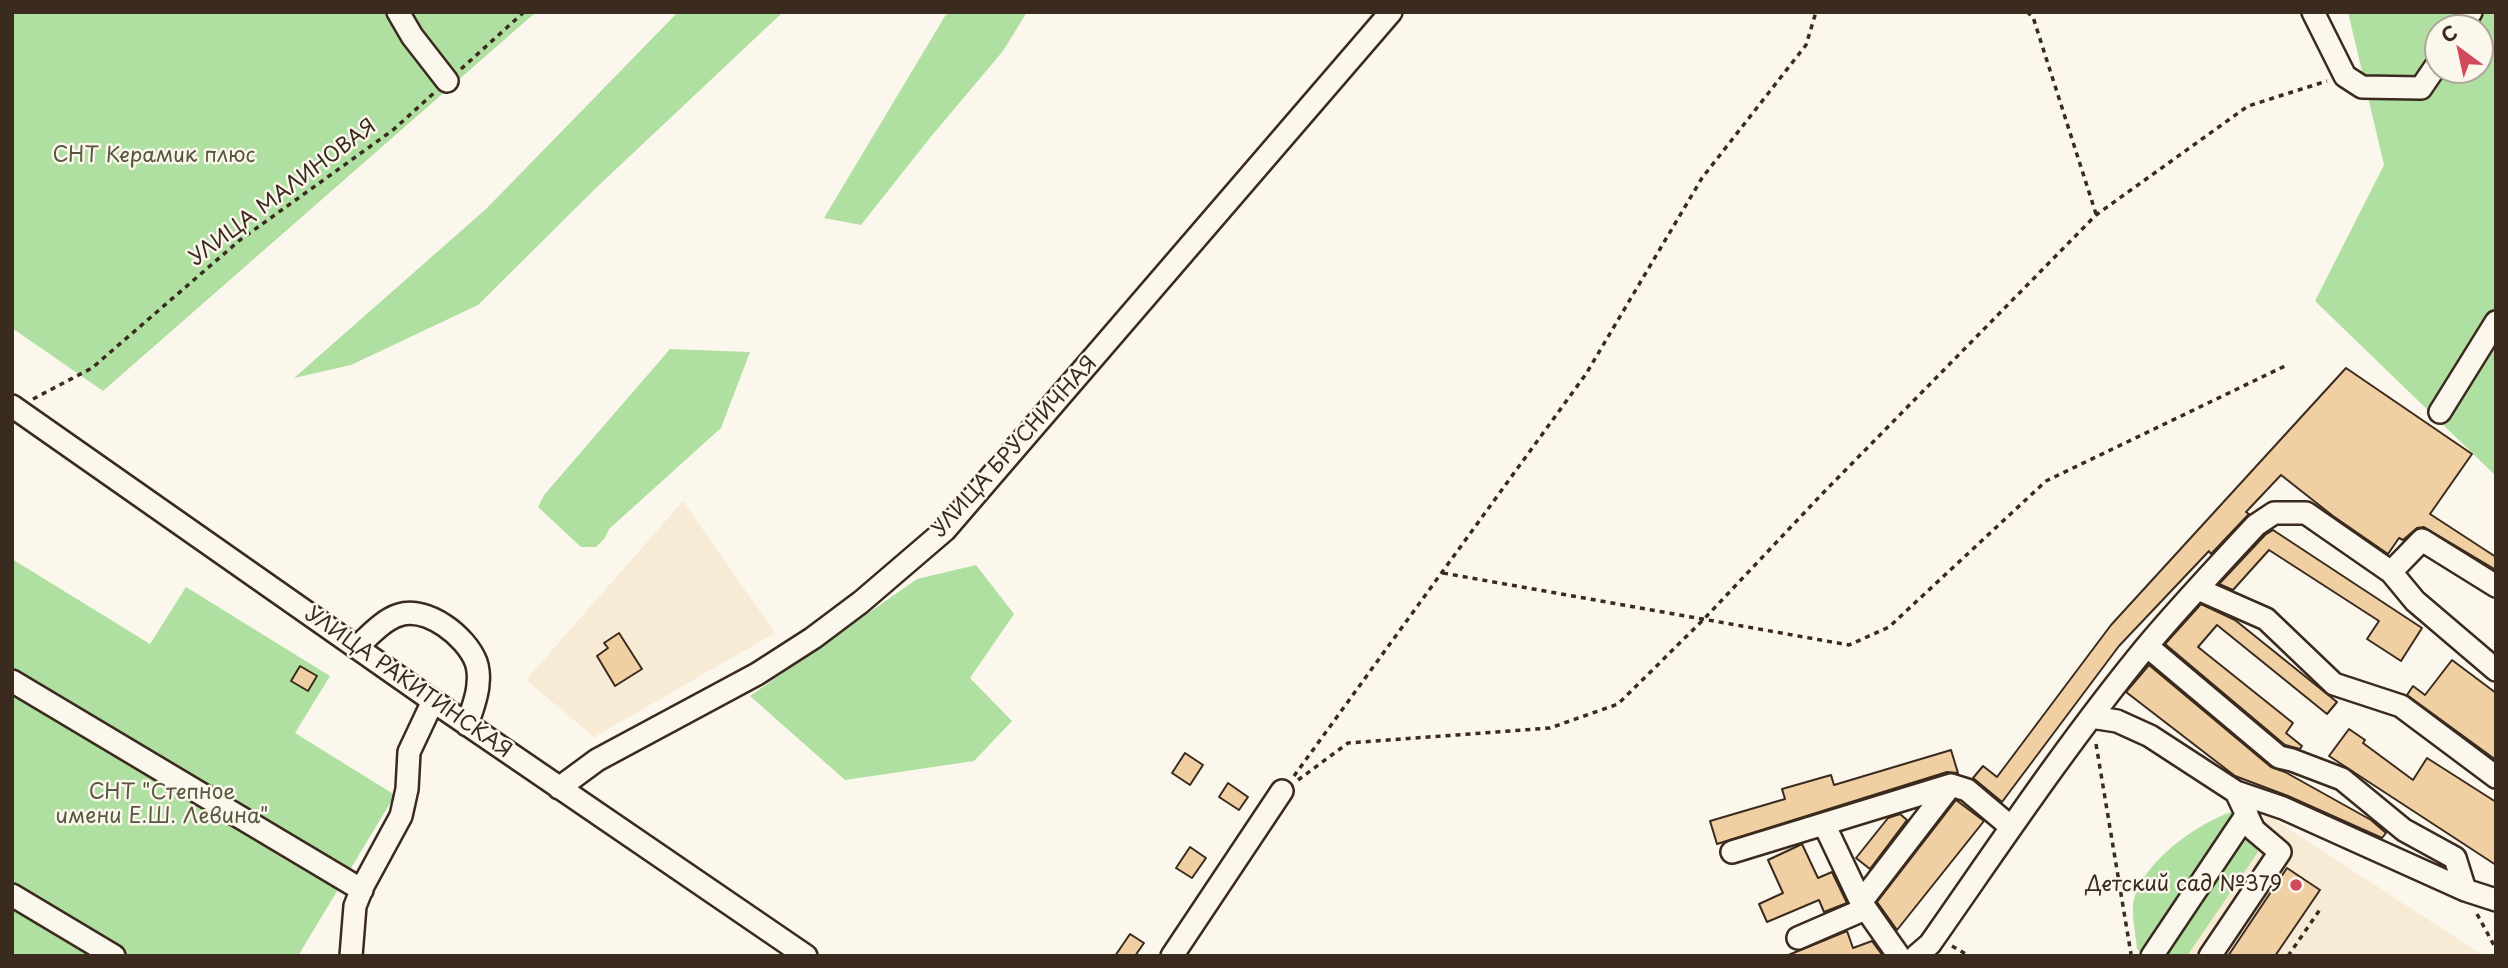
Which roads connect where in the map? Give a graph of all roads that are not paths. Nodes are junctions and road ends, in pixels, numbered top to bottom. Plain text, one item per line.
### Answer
1 (398, 12) edge
2 (1391, 12) edge
3 (2313, 12) edge
4 (447, 81) road end
5 (2424, 84) edge
6 (2496, 322) edge
7 (14, 407) edge
8 (2440, 412) dead end
9 (2391, 572) junction
10 (2496, 586) edge
11 (2198, 589) junction
12 (2147, 646) junction
13 (357, 647) junction
14 (2496, 670) edge
15 (12, 681) edge
16 (433, 701) junction
17 (2091, 717) junction
18 (467, 725) junction
19 (2496, 777) edge
20 (1951, 785) junction
21 (559, 789) junction
22 (1283, 792) road end
23 (2236, 792) junction
24 (2247, 814) junction
25 (1824, 824) junction
26 (2011, 827) junction
27 (1732, 852) dead end
28 (362, 890) junction
29 (2465, 890) junction
30 (12, 895) edge
31 (2496, 900) edge
32 (1863, 906) junction
33 (1798, 938) dead end
34 (803, 955) edge
35 (114, 956) edge
36 (351, 956) edge
37 (1172, 956) edge
38 (1899, 956) edge
39 (1916, 956) edge
40 (2152, 956) edge
41 (2210, 956) edge

1 - 4 street
2 - 21 street, УЛИЦА БРУСНИЧНАЯ
3 - 5 street
6 - 8 street
7 - 13 street, УЛИЦА РАКИТИНСКАЯ
9 - 10 street
9 - 11 street
9 - 14 street
11 - 12 street
11 - 19 street
12 - 17 street
12 - 29 street
13 - 16 street, УЛИЦА РАКИТИНСКАЯ
13 - 18 street
15 - 28 street
16 - 18 street, УЛИЦА РАКИТИНСКАЯ
16 - 28 street
17 - 23 street
17 - 26 street
18 - 21 street, УЛИЦА РАКИТИНСКАЯ
20 - 25 street
20 - 26 street
20 - 32 street
21 - 34 street, УЛИЦА РАКИТИНСКАЯ
22 - 37 street
23 - 24 street
23 - 29 street
24 - 40 street
24 - 41 street
25 - 27 street
25 - 32 street
26 - 39 street
28 - 36 street
29 - 31 street
30 - 35 street
32 - 33 street
32 - 38 street

